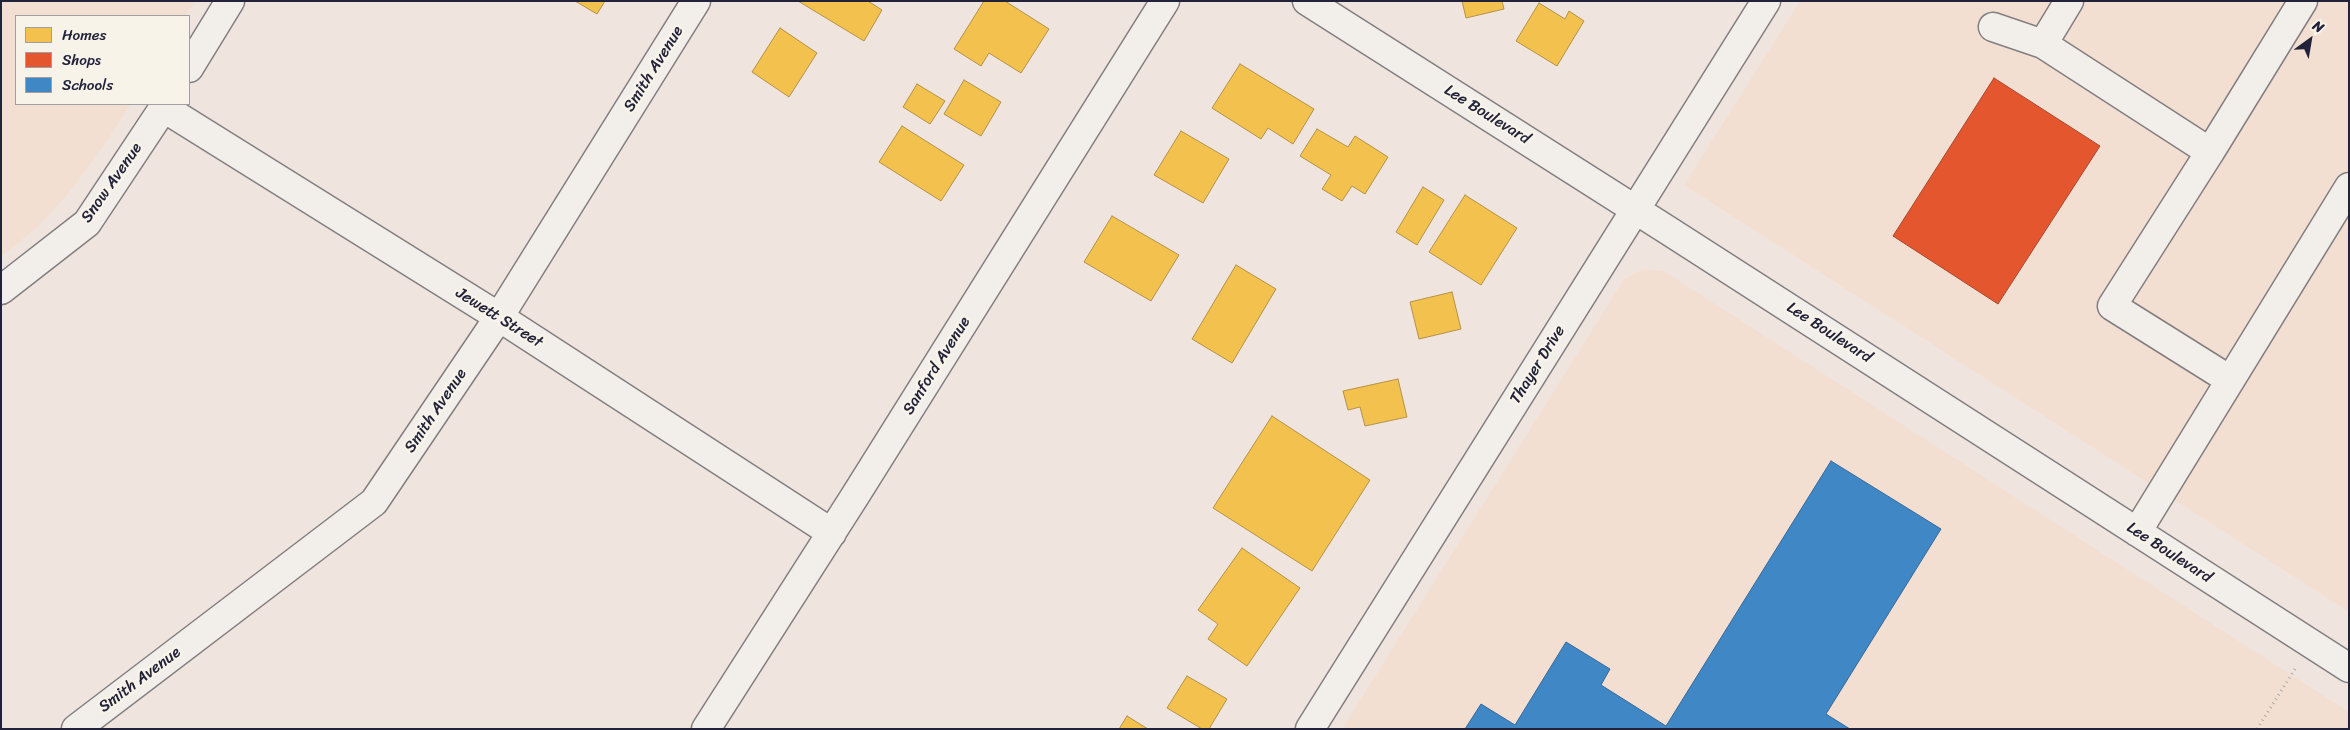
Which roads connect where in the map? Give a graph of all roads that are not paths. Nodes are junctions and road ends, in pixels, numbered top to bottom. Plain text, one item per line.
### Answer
1 (230, 1) edge
2 (696, 1) edge
3 (1165, 1) edge
4 (1307, 1) edge
5 (1766, 1) edge
6 (2069, 1) edge
7 (2303, 1) edge
8 (1994, 27) dead end
9 (2043, 44) junction
10 (190, 66) edge
11 (165, 106) edge
12 (2210, 152) junction
13 (2349, 187) edge
14 (1635, 210) junction
15 (1, 290) edge
16 (499, 317) junction
17 (2230, 380) junction
18 (2137, 532) junction
19 (832, 533) junction
20 (2349, 668) edge
21 (76, 729) edge
22 (706, 729) edge
23 (1310, 729) edge

1 - 10 street
2 - 16 street, Smith Avenue
3 - 19 street, Sanford Avenue
4 - 14 street, Lee Boulevard
5 - 14 street, Thayer Drive
6 - 9 street
7 - 12 street
8 - 9 street
9 - 12 street
11 - 15 street, Snow Avenue
11 - 16 street, Jewett Street
12 - 17 street
13 - 17 street
14 - 18 street, Lee Boulevard
14 - 23 street, Thayer Drive
16 - 19 street, Jewett Street
16 - 21 street, Smith Avenue
17 - 18 street
18 - 20 street, Lee Boulevard
19 - 22 street, Sanford Avenue

